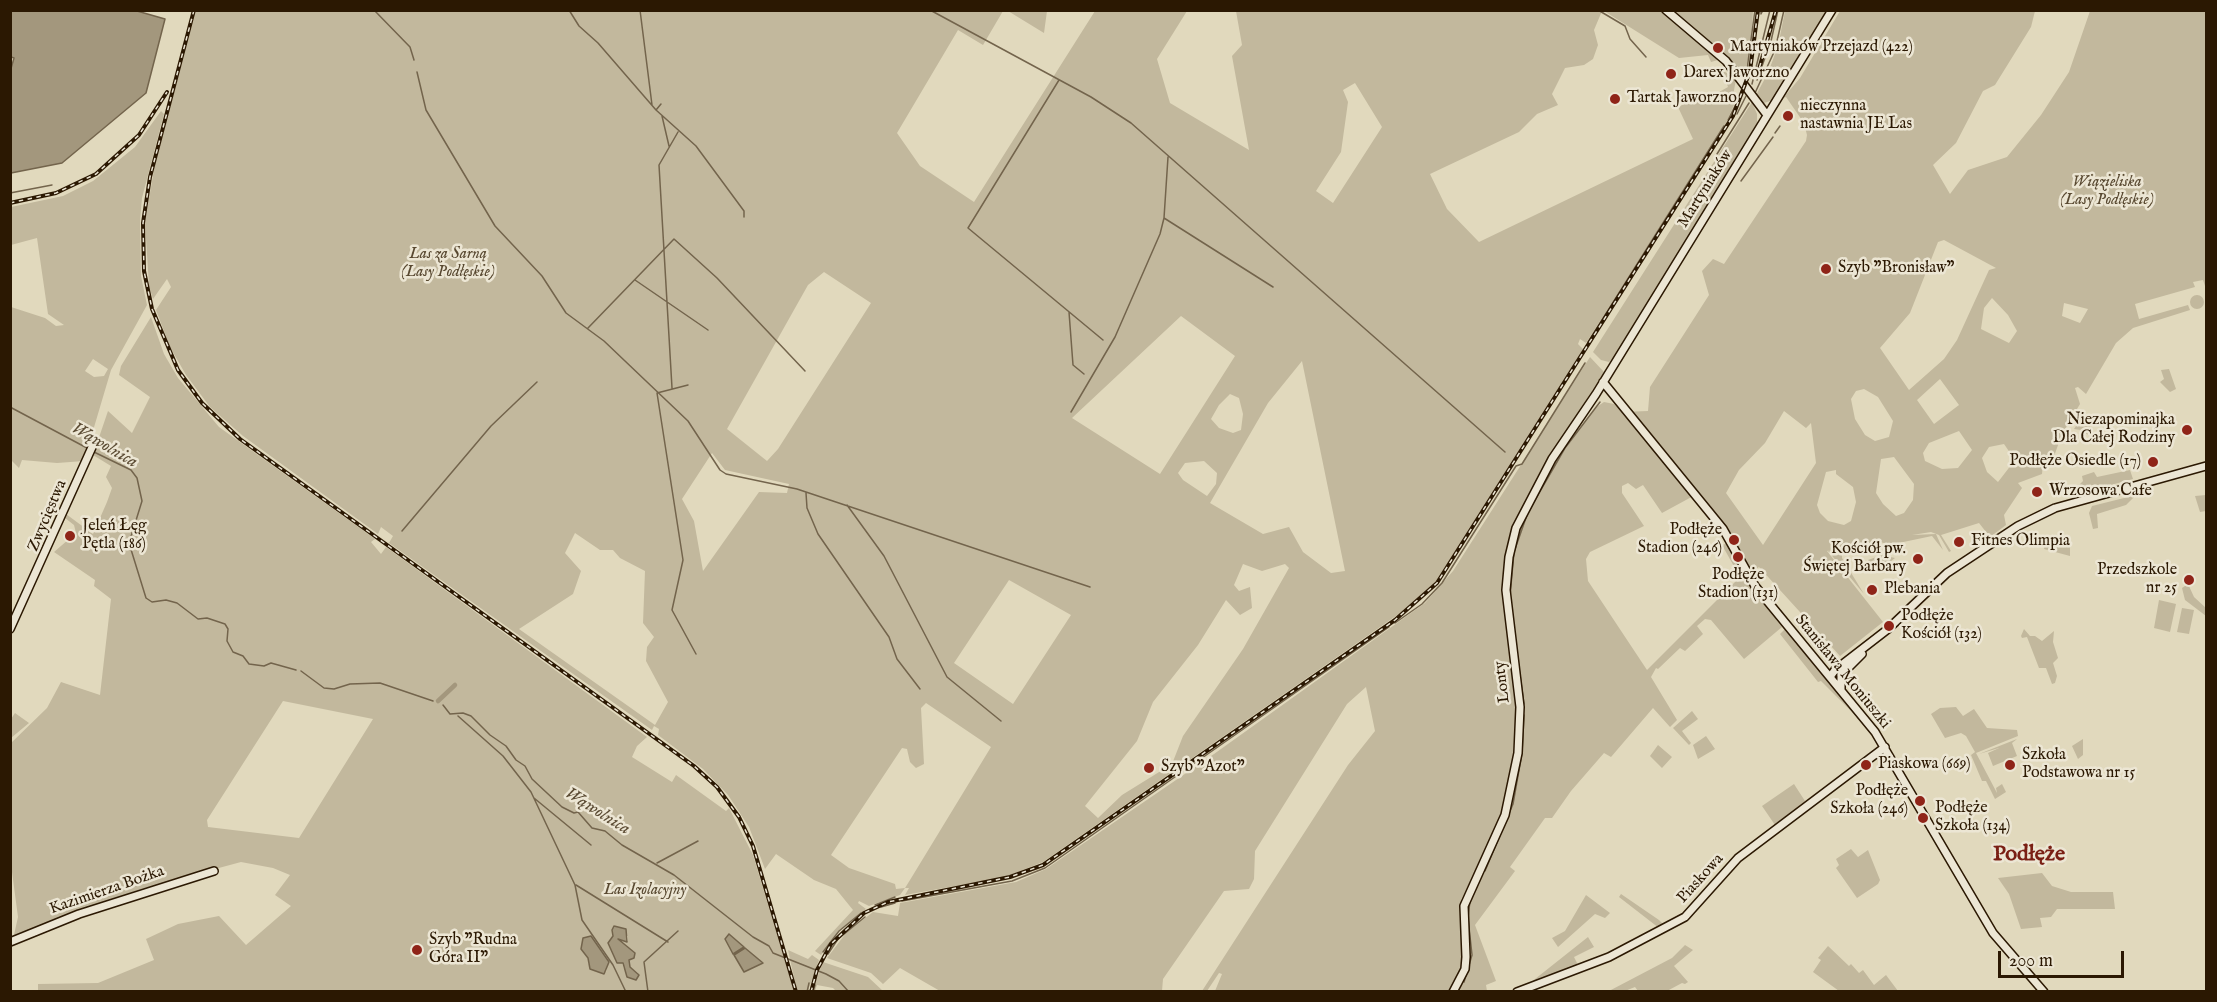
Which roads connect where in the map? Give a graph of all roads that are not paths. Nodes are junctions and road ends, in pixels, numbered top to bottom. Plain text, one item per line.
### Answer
1 (1666, 10) edge
2 (1832, 10) edge
3 (1767, 115) junction
4 (1603, 381) junction
5 (93, 445) dead end
6 (2206, 466) edge
7 (10, 629) edge
8 (1819, 664) junction
9 (1845, 666) junction
10 (1830, 677) junction
11 (1842, 692) junction
12 (1884, 747) junction
13 (214, 871) dead end
14 (10, 942) edge
15 (1453, 992) edge
16 (1517, 992) edge
17 (2044, 992) edge

1 - 3 street
2 - 3 street, Martyniaków
3 - 4 street, Martyniaków
4 - 8 street, Stanisława Moniuszki
4 - 15 street, Lonty
5 - 7 street, Zwycięstwa
6 - 9 street
8 - 9 street
8 - 10 street, Stanisława Moniuszki
9 - 10 street
9 - 11 street
10 - 11 street, Stanisława Moniuszki
11 - 12 street, Stanisława Moniuszki
12 - 16 street, Piaskowa
12 - 17 street, Stanisława Moniuszki
13 - 14 street, Kazimierza Bożka

